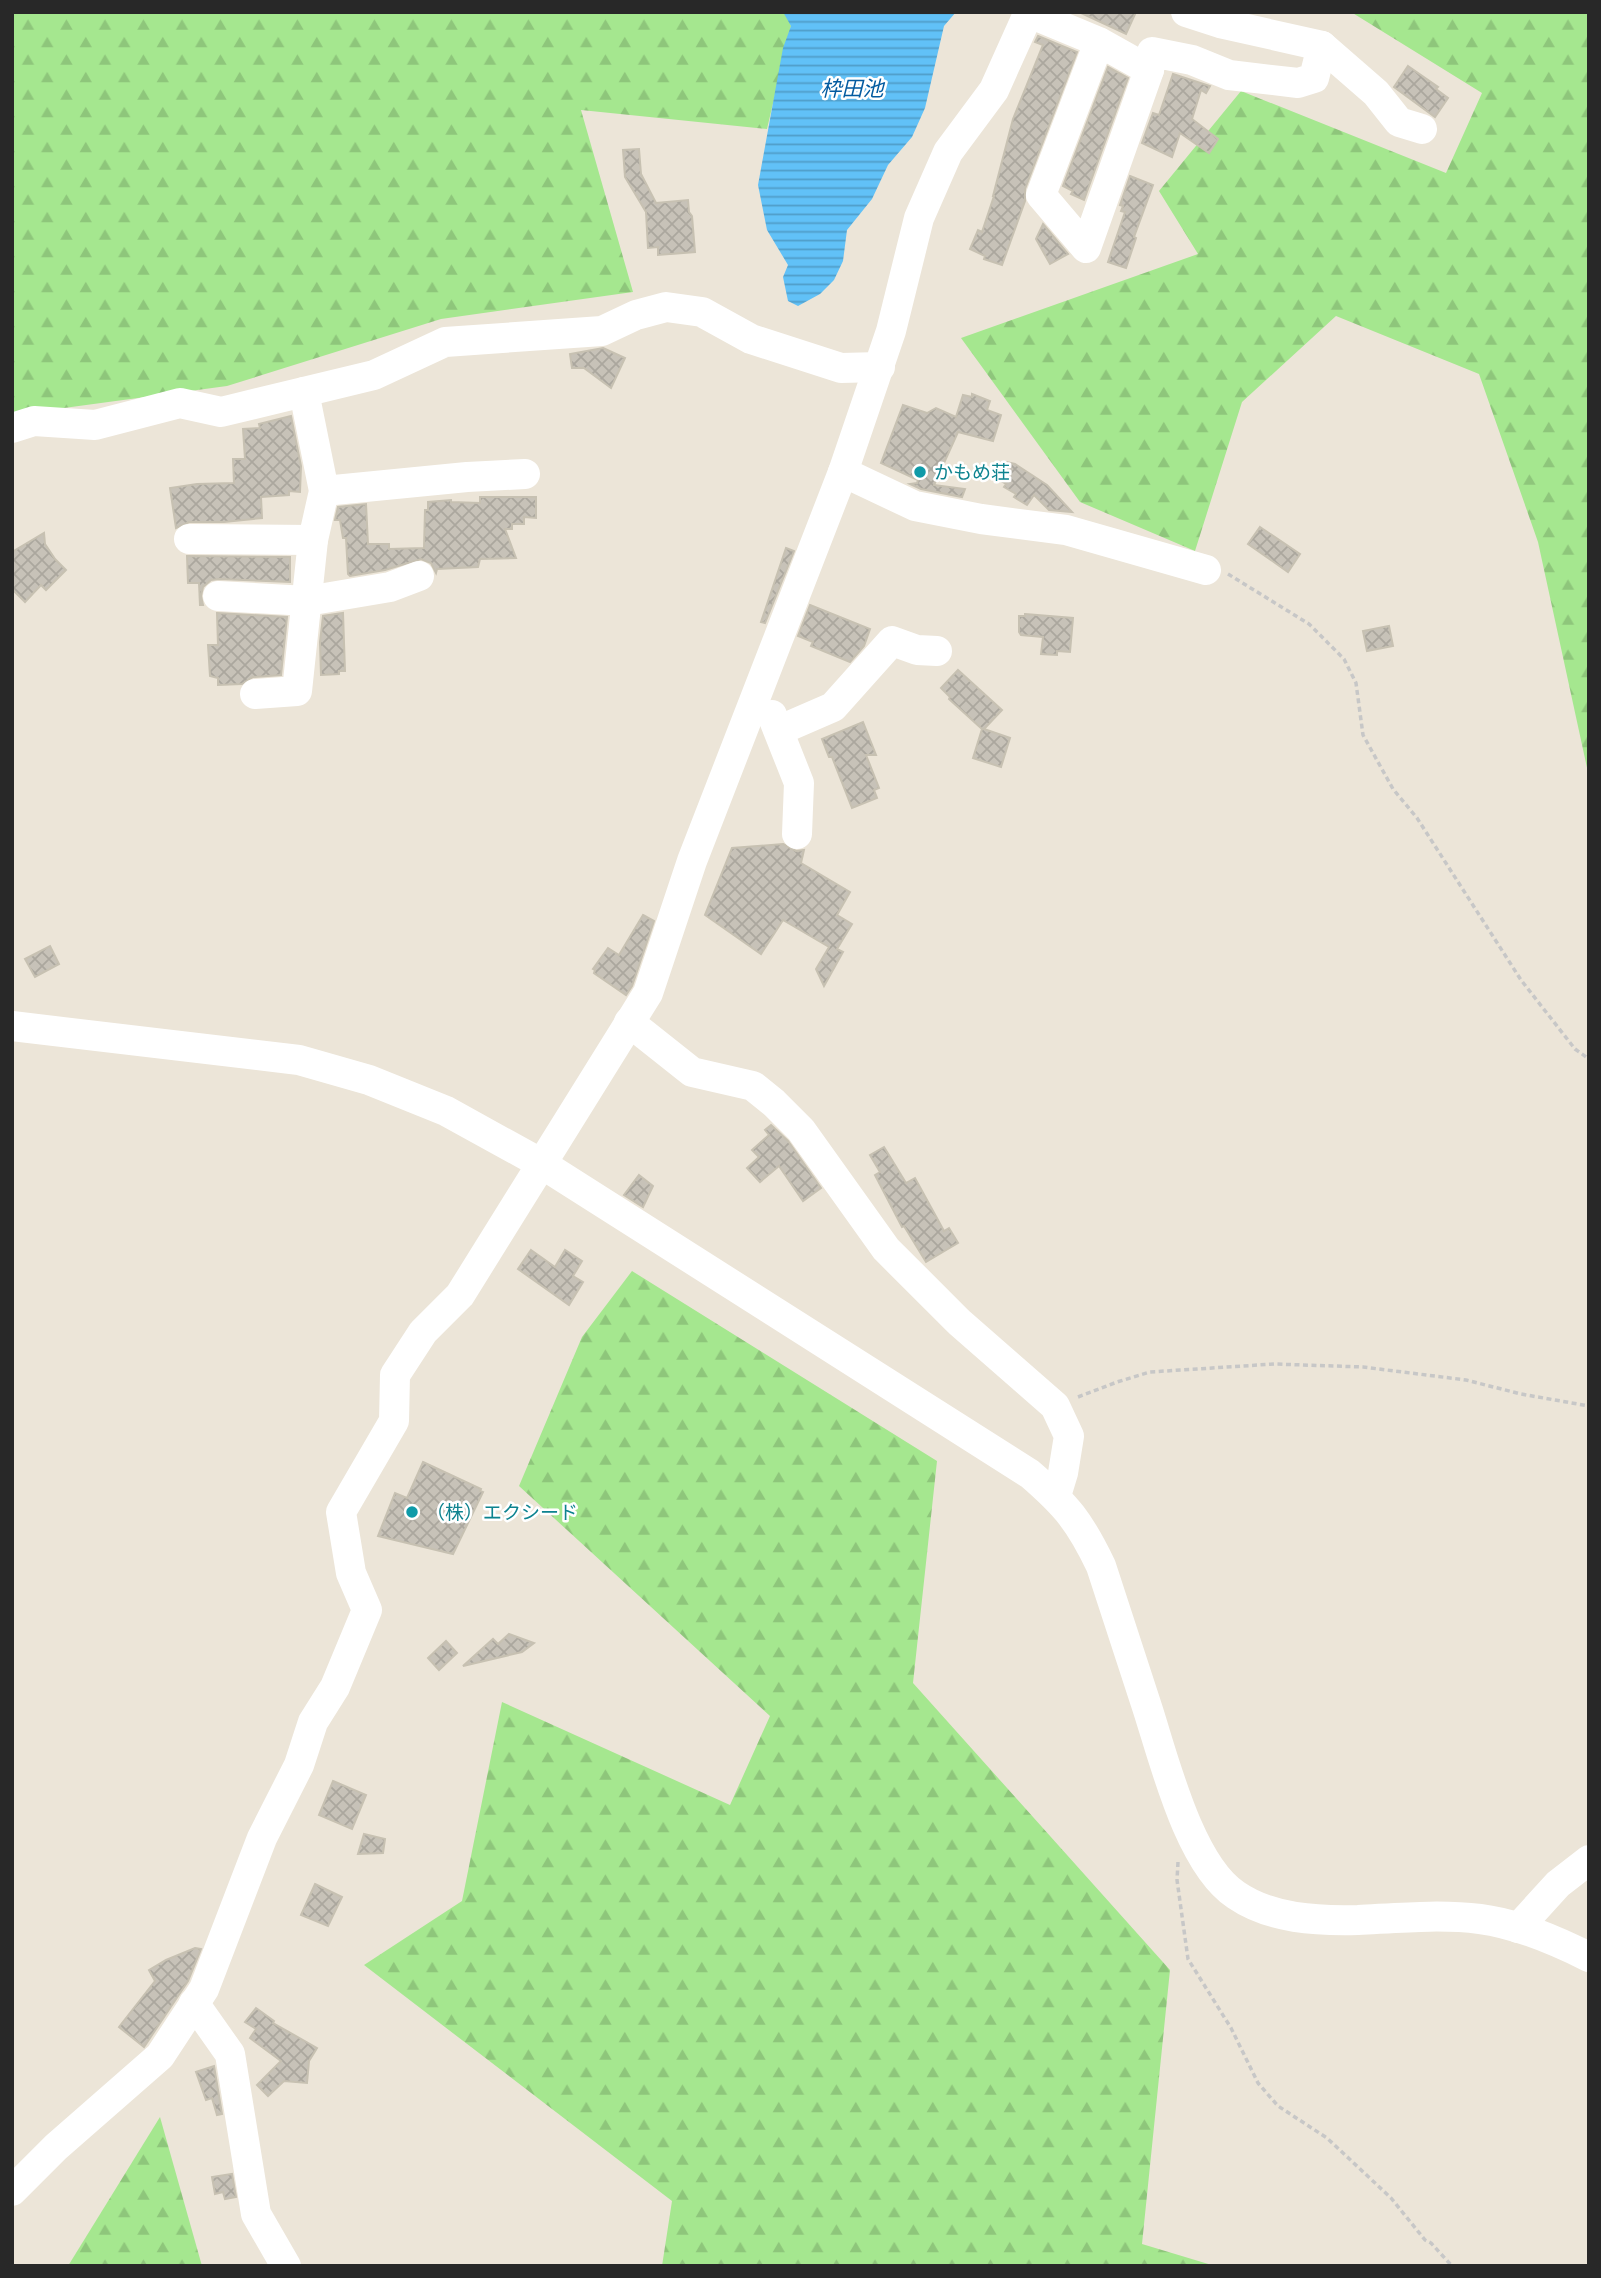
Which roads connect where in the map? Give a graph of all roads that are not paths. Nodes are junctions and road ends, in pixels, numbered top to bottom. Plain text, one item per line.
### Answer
1 (1186, 12) edge
2 (1029, 13) edge
3 (1099, 42) junction
4 (1322, 46) junction
5 (1149, 70) junction
6 (1422, 129) dead end
7 (880, 367) junction
8 (304, 392) junction
9 (12, 428) edge
10 (844, 472) junction
11 (525, 474) dead end
12 (324, 491) junction
13 (189, 539) dead end
14 (313, 540) junction
15 (1206, 570) road end
16 (419, 576) dead end
17 (218, 596) dead end
18 (307, 601) junction
19 (937, 651) dead end
20 (760, 689) junction
21 (255, 694) dead end
22 (780, 730) junction
23 (797, 834) dead end
24 (629, 1022) junction
25 (12, 1026) edge
26 (542, 1164) junction
27 (1056, 1496) junction
28 (1589, 1860) edge
29 (1518, 1928) junction
30 (1589, 1957) edge
31 (194, 2003) junction
32 (12, 2191) edge
33 (286, 2266) edge

1 - 4 street
2 - 3 street
2 - 7 street
3 - 5 street
3 - 5 street
4 - 5 street
4 - 6 street
7 - 8 street
7 - 10 street
8 - 9 street
8 - 12 street
10 - 15 street
10 - 20 street
11 - 12 street
12 - 14 street
13 - 14 street
14 - 18 street
16 - 18 street
17 - 18 street
18 - 21 street
19 - 22 street
20 - 22 street
20 - 24 street
22 - 23 street
24 - 26 street
24 - 27 street
25 - 26 street
26 - 27 street
26 - 31 street
27 - 29 street
28 - 29 street
29 - 30 street
31 - 32 street
31 - 33 street

